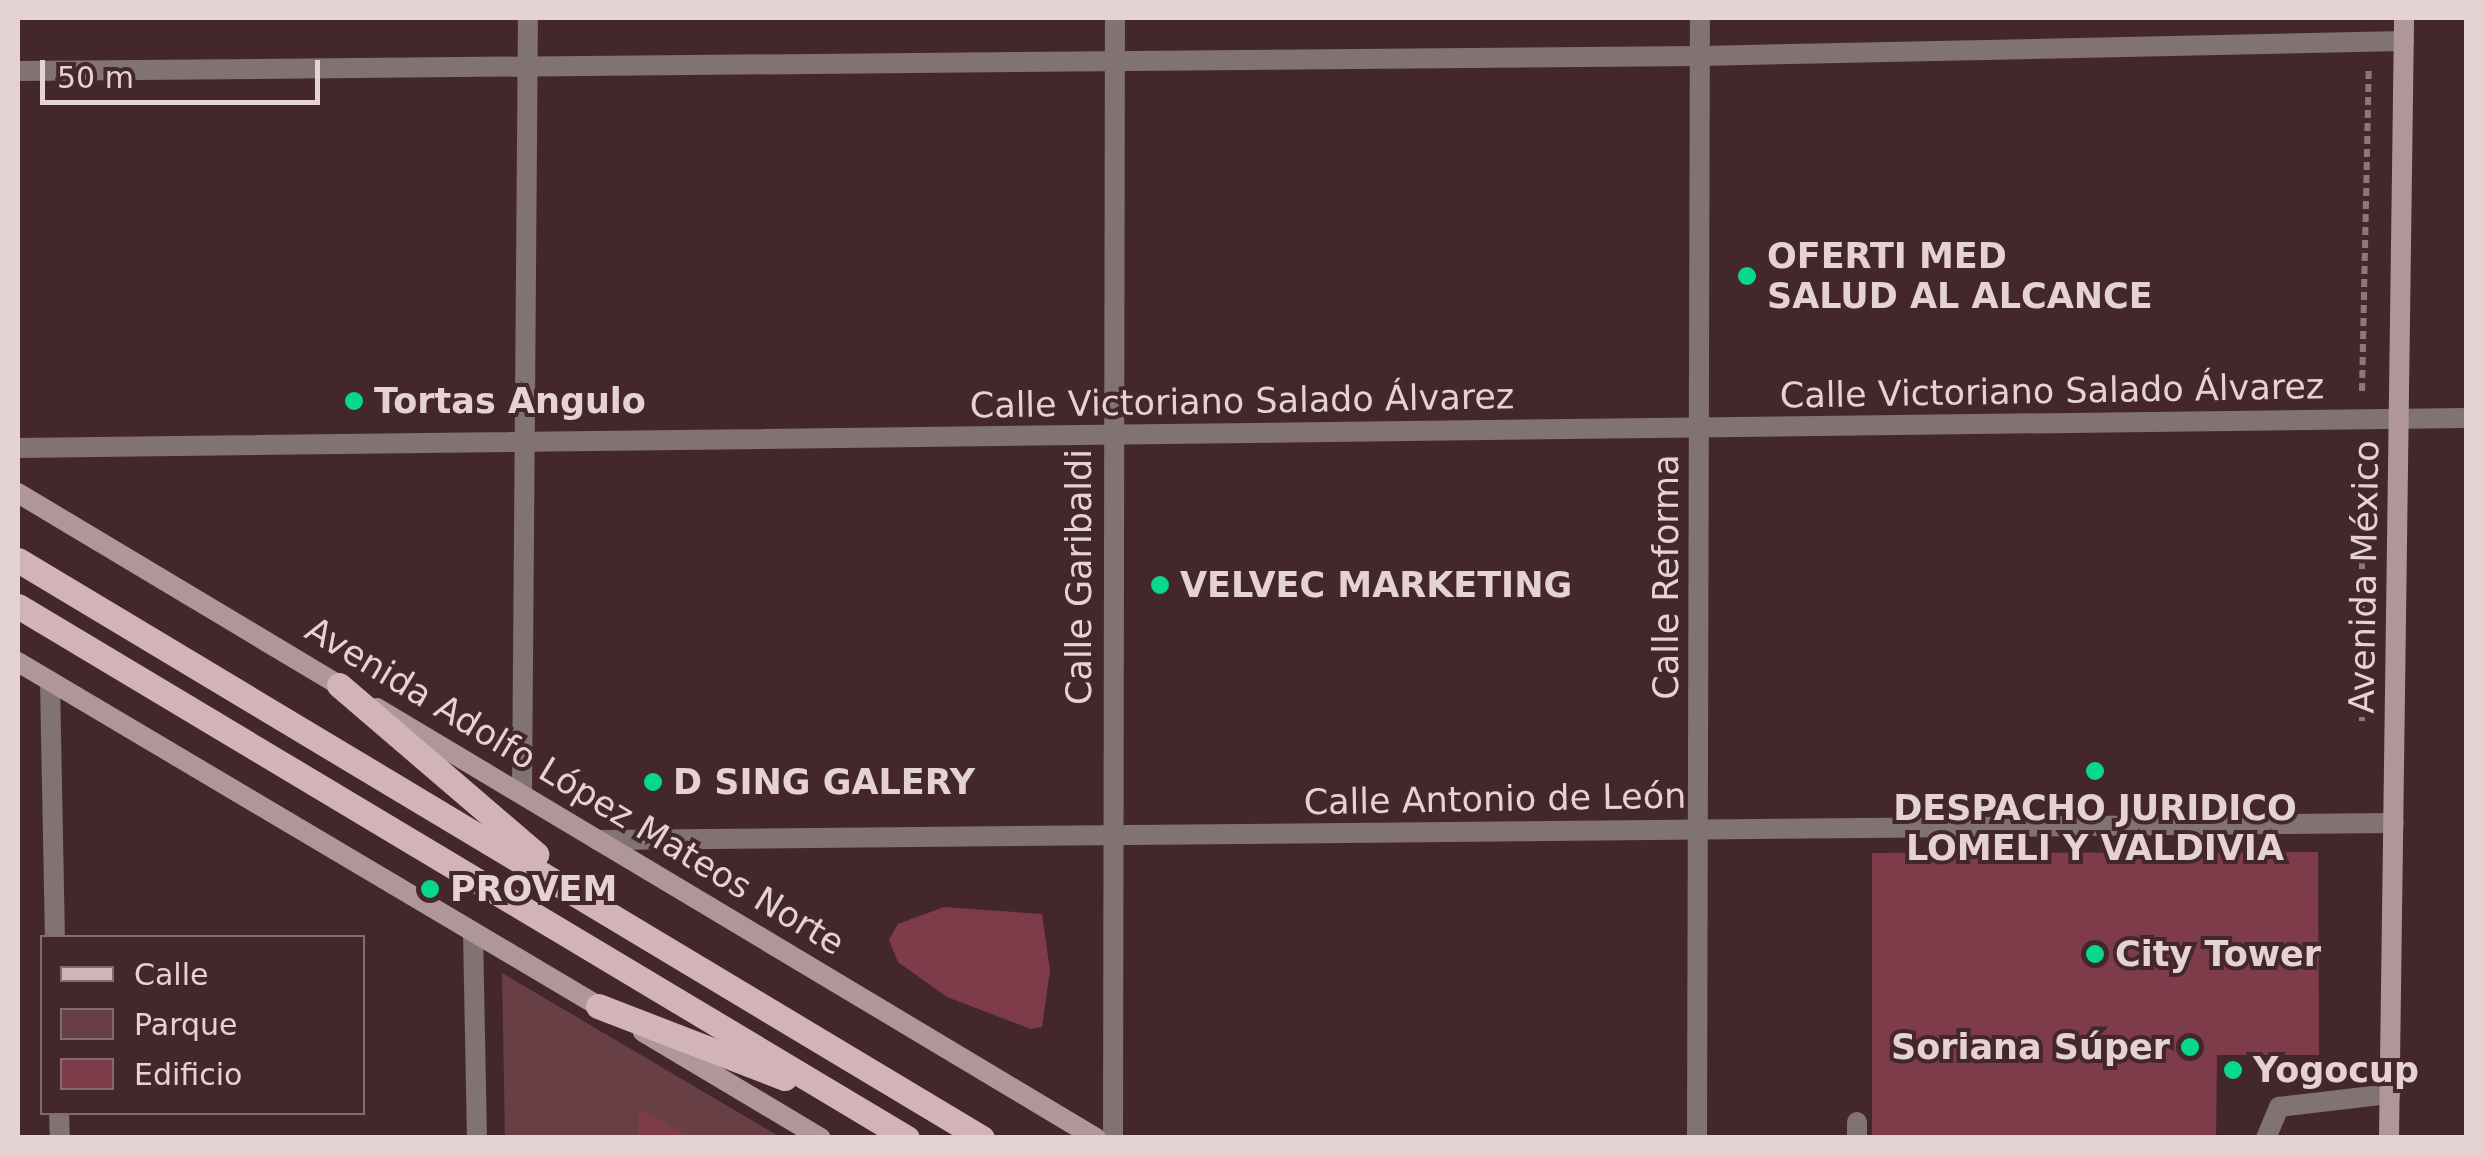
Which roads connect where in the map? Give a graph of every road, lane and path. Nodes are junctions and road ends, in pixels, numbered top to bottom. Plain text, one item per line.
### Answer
1 (528, 18) edge
2 (1115, 18) edge
3 (1700, 18) edge
4 (2404, 18) edge
5 (2369, 40) junction
6 (2404, 40) junction
7 (1115, 56) junction
8 (1700, 56) junction
9 (527, 64) junction
10 (18, 71) edge
11 (2466, 418) edge
12 (2362, 419) junction
13 (2399, 419) junction
14 (1699, 428) junction
15 (1112, 435) junction
16 (525, 442) junction
17 (18, 448) edge
18 (18, 493) edge
19 (18, 560) edge
20 (18, 606) edge
21 (18, 662) edge
22 (50, 681) junction
23 (339, 685) junction
24 (2362, 726) dead end
25 (522, 792) junction
26 (2394, 822) junction
27 (1698, 830) junction
28 (1110, 835) junction
29 (597, 840) junction
30 (590, 900) junction
31 (472, 932) junction
32 (56, 935) edge
33 (598, 1006) junction
34 (2390, 1094) junction
35 (850, 1104) junction
36 (476, 1138) edge
37 (821, 1138) edge
38 (907, 1138) edge
39 (982, 1138) edge
40 (1096, 1138) edge
41 (1112, 1138) edge
42 (1697, 1138) edge
43 (2266, 1138) edge
44 (2390, 1138) edge

1 - 9 street
2 - 7 street, Calle Garibaldi
3 - 8 street, Calle Reforma
4 - 6 main road, Avenida México
5 - 6 street
5 - 8 street
5 - 12 path
6 - 13 main road, Avenida México
7 - 8 street
7 - 9 street
7 - 15 street, Calle Garibaldi
8 - 14 street, Calle Reforma
9 - 10 street
9 - 16 street
11 - 13 street, Calle Victoriano Salado Álvarez
12 - 13 street, Calle Victoriano Salado Álvarez
12 - 14 street, Calle Victoriano Salado Álvarez
12 - 24 path
13 - 26 main road, Avenida México
14 - 15 street, Calle Victoriano Salado Álvarez
14 - 27 street, Calle Reforma
15 - 16 street, Calle Victoriano Salado Álvarez
15 - 28 street, Calle Garibaldi
16 - 17 street, Calle Victoriano Salado Álvarez
16 - 25 street
18 - 23 main road, Avenida Adolfo López Mateos Norte
19 - 30 main road
20 - 35 main road
21 - 22 main road
22 - 31 main road
22 - 32 street
23 - 25 main road, Avenida Adolfo López Mateos Norte
23 - 30 main road
25 - 29 main road, Avenida Adolfo López Mateos Norte
26 - 27 street, Calle Antonio de León
26 - 34 main road, Avenida México
27 - 28 street, Calle Antonio de León
27 - 42 street, Calle Reforma
28 - 29 street, Calle Antonio de León
28 - 41 street, Calle Garibaldi
29 - 40 main road, Avenida Adolfo López Mateos Norte
30 - 39 main road
31 - 33 main road
31 - 36 street
33 - 35 main road
33 - 37 main road
34 - 43 street
34 - 44 main road, Avenida México
35 - 38 main road

